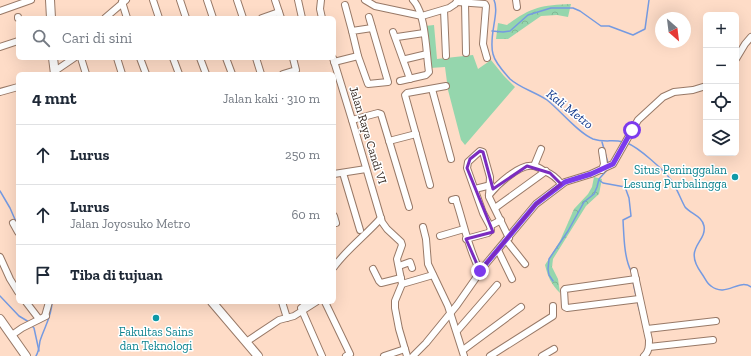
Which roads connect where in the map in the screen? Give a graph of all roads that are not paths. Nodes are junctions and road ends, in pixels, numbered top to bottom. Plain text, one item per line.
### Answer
1 (31, 0) edge
2 (50, 0) edge
3 (153, 0) edge
4 (180, 0) edge
5 (208, 0) edge
6 (237, 0) edge
7 (275, 0) edge
8 (298, 0) edge
9 (321, 0) edge
10 (365, 0) edge
11 (413, 0) edge
12 (516, 0) edge
13 (124, 1) edge
14 (456, 2) edge
15 (465, 4) junction
16 (345, 5) dead end
17 (517, 7) dead end
18 (444, 10) junction
19 (0, 11) edge
20 (280, 15) edge
21 (51, 16) edge
22 (107, 16) edge
23 (127, 16) edge
24 (159, 16) edge
25 (185, 16) edge
26 (212, 16) edge
27 (242, 16) edge
28 (302, 16) edge
29 (322, 16) edge
30 (422, 16) junction
31 (369, 17) dead end
32 (372, 28) junction
33 (352, 31) junction
34 (392, 32) dead end
35 (424, 33) junction
36 (398, 37) dead end
37 (751, 37) edge
38 (16, 42) edge
39 (0, 47) edge
40 (466, 53) dead end
41 (426, 54) junction
42 (739, 54) edge
43 (358, 56) junction
44 (446, 56) dead end
45 (487, 58) dead end
46 (406, 59) dead end
47 (53, 60) edge
48 (71, 60) edge
49 (82, 60) edge
50 (118, 60) edge
51 (141, 60) edge
52 (174, 60) edge
53 (201, 60) edge
54 (227, 60) edge
55 (257, 60) edge
56 (294, 60) edge
57 (333, 60) edge
58 (336, 60) edge
59 (55, 72) edge
60 (85, 72) edge
61 (121, 72) edge
62 (145, 72) edge
63 (178, 72) edge
64 (205, 72) edge
65 (231, 72) edge
66 (260, 72) edge
67 (290, 72) edge
68 (410, 79) junction
69 (400, 81) dead end
70 (446, 86) dead end
71 (703, 87) edge
72 (16, 88) edge
73 (432, 89) junction
74 (0, 92) edge
75 (352, 120) junction
76 (416, 134) junction
77 (389, 141) junction
78 (541, 149) dead end
79 (602, 151) dead end
80 (451, 160) dead end
81 (534, 166) junction
82 (366, 168) junction
83 (603, 169) junction
84 (336, 171) edge
85 (546, 171) junction
86 (343, 173) junction
87 (561, 184) junction
88 (430, 185) dead end
89 (491, 185) junction
90 (475, 189) junction
91 (489, 195) junction
92 (452, 200) dead end
93 (409, 207) dead end
94 (494, 208) junction
95 (381, 218) junction
96 (501, 220) junction
97 (13, 223) dead end
98 (490, 226) junction
99 (423, 227) dead end
100 (16, 228) edge
101 (464, 229) junction
102 (360, 230) dead end
103 (440, 236) dead end
104 (466, 239) junction
105 (507, 239) junction
106 (498, 250) junction
107 (0, 257) edge
108 (525, 264) dead end
109 (336, 265) edge
110 (399, 266) junction
111 (412, 268) dead end
112 (374, 269) dead end
113 (480, 271) junction
114 (634, 271) dead end
115 (433, 275) junction
116 (512, 279) dead end
117 (636, 279) junction
118 (401, 281) junction
119 (497, 285) dead end
120 (16, 288) edge
121 (639, 299) junction
122 (27, 304) edge
123 (49, 304) edge
124 (214, 304) edge
125 (283, 304) edge
126 (326, 304) edge
127 (305, 306) edge
128 (553, 306) dead end
129 (521, 307) dead end
130 (450, 313) junction
131 (287, 318) junction
132 (37, 320) junction
133 (0, 321) edge
134 (716, 321) dead end
135 (647, 329) junction
136 (457, 331) junction
137 (12, 335) junction
138 (713, 340) dead end
139 (246, 342) junction
140 (649, 346) junction
141 (554, 348) dead end
142 (406, 353) edge
143 (422, 353) edge
144 (464, 353) edge
145 (349, 355) edge
146 (25, 356) edge
147 (258, 356) edge
148 (322, 356) edge
149 (384, 356) edge
150 (413, 356) edge
151 (490, 356) edge
152 (542, 356) edge
153 (644, 356) edge

1 - 19 street
2 - 21 main road
3 - 24 street
4 - 25 street
5 - 26 street
6 - 27 street
7 - 20 street
8 - 28 street
9 - 29 street
10 - 30 street
11 - 30 street
12 - 17 street
13 - 22 street
13 - 23 street
14 - 15 street
14 - 18 street
15 - 40 street
15 - 45 street
16 - 33 street
18 - 30 street
18 - 44 street
30 - 35 street
31 - 32 street
32 - 33 street
32 - 43 street
33 - 43 street
34 - 68 street
35 - 36 street
35 - 41 street
37 - 42 street
38 - 39 street
41 - 46 street
41 - 68 street
43 - 58 street
47 - 59 main road
48 - 59 street
49 - 60 street
50 - 61 street
51 - 62 street
52 - 63 street
53 - 64 street
54 - 65 street
55 - 66 street
56 - 67 street
57 - 75 street, Jalan Raya Candi VI
68 - 69 street
70 - 73 street
71 - 83 street
72 - 74 street
73 - 76 street
73 - 80 street
75 - 77 street
75 - 82 street, Jalan Raya Candi VI
76 - 77 street
76 - 88 street
77 - 93 street
78 - 81 street
79 - 83 street
81 - 85 street
81 - 91 street
82 - 86 street
82 - 95 street, Jalan Raya Candi VI
83 - 87 street
84 - 86 street
85 - 87 street
85 - 94 street
86 - 102 street
87 - 105 street
89 - 90 street
89 - 90 street
89 - 91 street
90 - 98 street
91 - 94 street
92 - 101 street
94 - 96 street
95 - 109 street
95 - 110 street, Jalan Raya Candi VI
96 - 98 street
96 - 105 street
97 - 100 street
98 - 104 street
99 - 115 street
101 - 103 street
101 - 104 street
104 - 113 street
105 - 106 street
105 - 108 street
106 - 113 street
106 - 116 street
107 - 120 street
110 - 111 street
110 - 118 street
112 - 118 street
113 - 130 street
114 - 117 street
115 - 118 street
115 - 130 street
117 - 121 street
117 - 121 street
118 - 142 street
119 - 136 street
121 - 135 street
122 - 132 street
123 - 132 street
124 - 139 main road
125 - 131 street
126 - 145 street
127 - 131 street
127 - 148 street
128 - 151 street
129 - 144 street
130 - 136 street
130 - 143 street
131 - 139 street
132 - 137 street
133 - 137 main road
134 - 135 street
135 - 140 street
136 - 144 street
137 - 146 main road
138 - 140 street
139 - 147 main road
140 - 153 street
141 - 152 street
142 - 149 street
143 - 150 street

